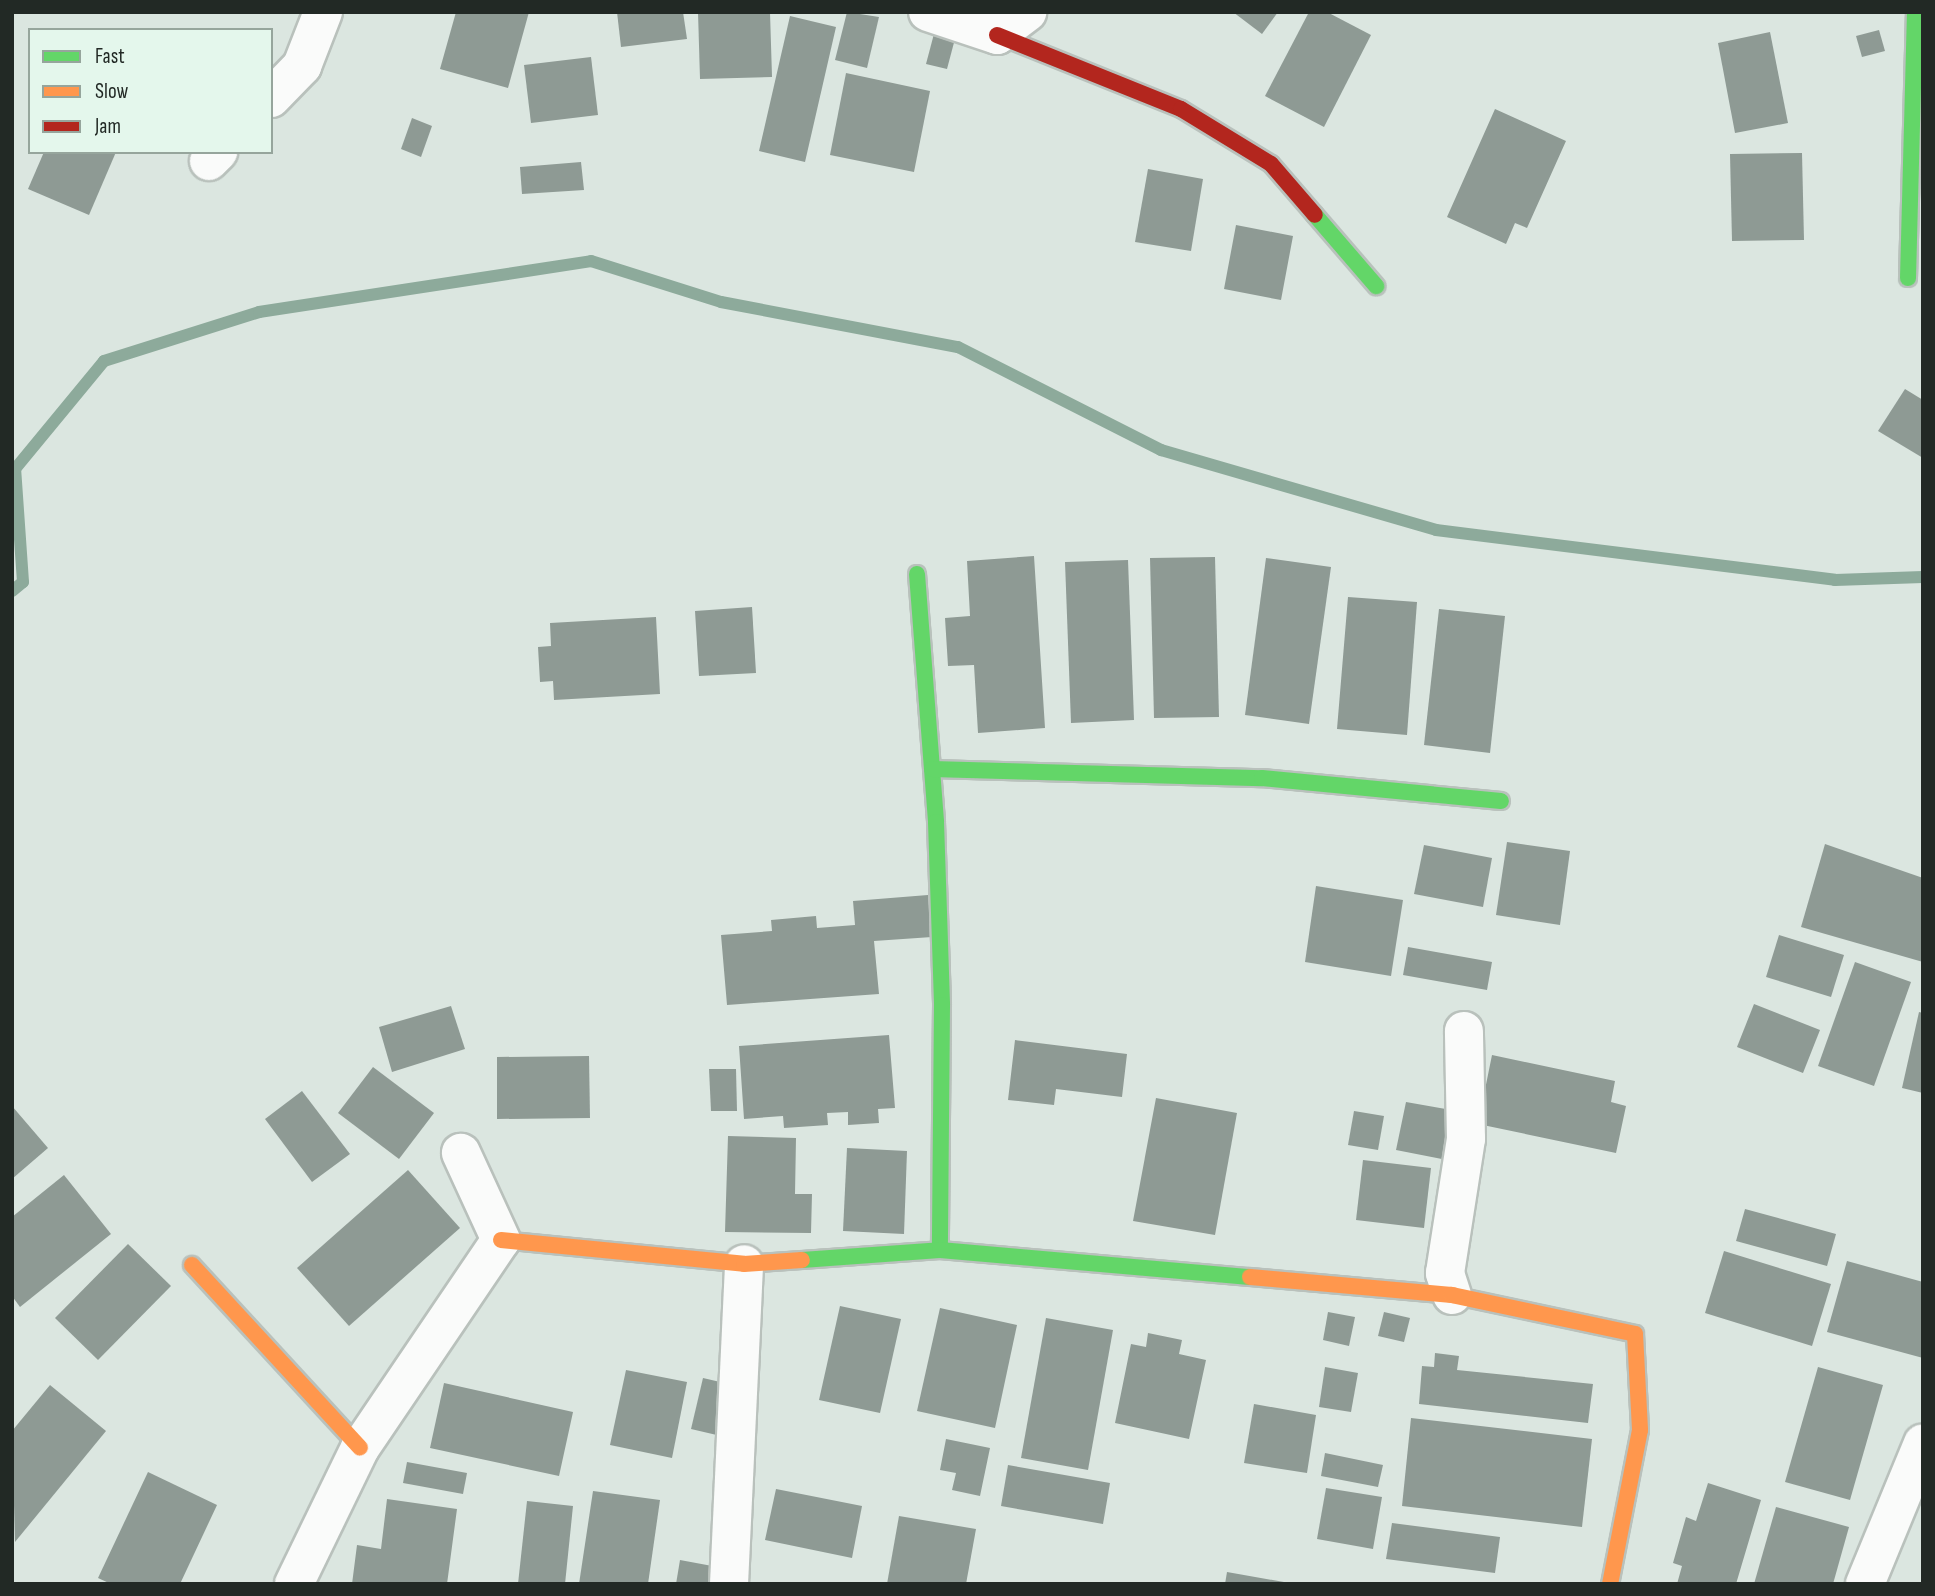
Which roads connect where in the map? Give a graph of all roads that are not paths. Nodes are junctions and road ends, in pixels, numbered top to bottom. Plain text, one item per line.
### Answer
1 (323, 12) edge
2 (928, 12) edge
3 (1914, 12) edge
4 (1012, 24) edge
5 (273, 96) edge
6 (1908, 278) dead end
7 (1377, 286) dead end
8 (917, 574) dead end
9 (932, 769) junction
10 (1501, 801) dead end
11 (1464, 1031) dead end
12 (461, 1153) dead end
13 (501, 1240) junction
14 (940, 1250) junction
15 (744, 1264) junction
16 (192, 1265) dead end
17 (1452, 1295) junction
18 (1923, 1443) edge
19 (360, 1448) junction
20 (294, 1584) edge
21 (729, 1584) edge
22 (1610, 1584) edge
23 (1865, 1584) edge

1 - 5 street
2 - 4 street
3 - 6 street
4 - 7 street
8 - 9 street
9 - 10 street
9 - 14 street
11 - 17 street
12 - 13 street
13 - 15 street
13 - 19 street
14 - 15 street
14 - 17 street
15 - 21 street
16 - 19 street
17 - 22 street
18 - 23 street
19 - 20 street

